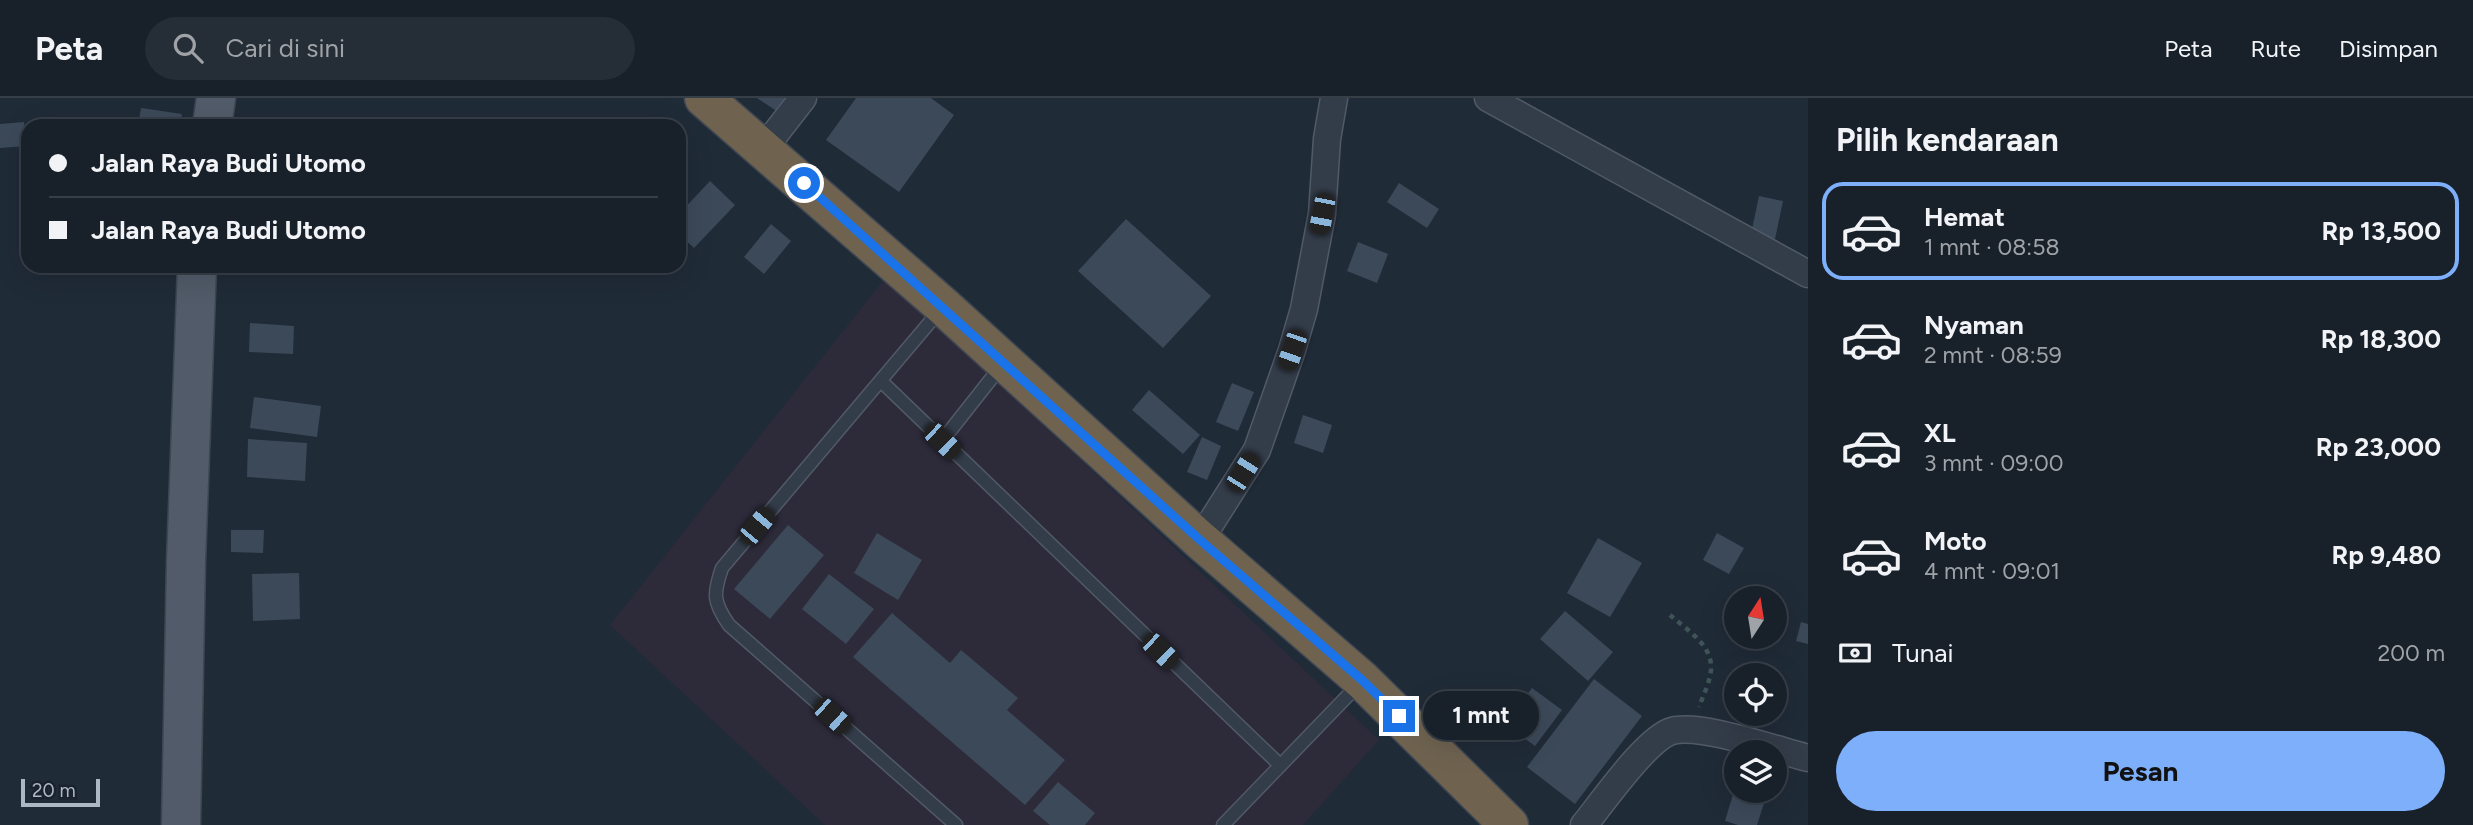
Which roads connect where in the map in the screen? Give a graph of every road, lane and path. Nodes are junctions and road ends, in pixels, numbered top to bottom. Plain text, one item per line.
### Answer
1 (216, 98) edge
2 (704, 98) edge
3 (803, 98) edge
4 (1334, 98) edge
5 (1488, 98) edge
6 (213, 119) edge
7 (764, 148) junction
8 (197, 273) edge
9 (1808, 274) edge
10 (943, 306) junction
11 (1004, 362) junction
12 (881, 381) junction
13 (942, 441) junction
14 (1200, 540) junction
15 (1670, 615) dead end
16 (1362, 680) junction
17 (1692, 728) junction
18 (1808, 758) edge
19 (1280, 765) junction
20 (181, 825) edge
21 (956, 825) edge
22 (1223, 825) edge
23 (1509, 825) edge
24 (1584, 825) edge

1 - 6 main road
2 - 7 highway
3 - 7 street
4 - 14 street
5 - 9 street
7 - 10 highway
8 - 20 main road
10 - 11 highway
10 - 12 lane
11 - 13 lane
11 - 14 highway
12 - 13 lane
12 - 21 lane
13 - 19 lane
14 - 16 highway
15 - 17 path
16 - 19 lane
16 - 23 highway
17 - 18 street
17 - 24 street
19 - 22 lane

